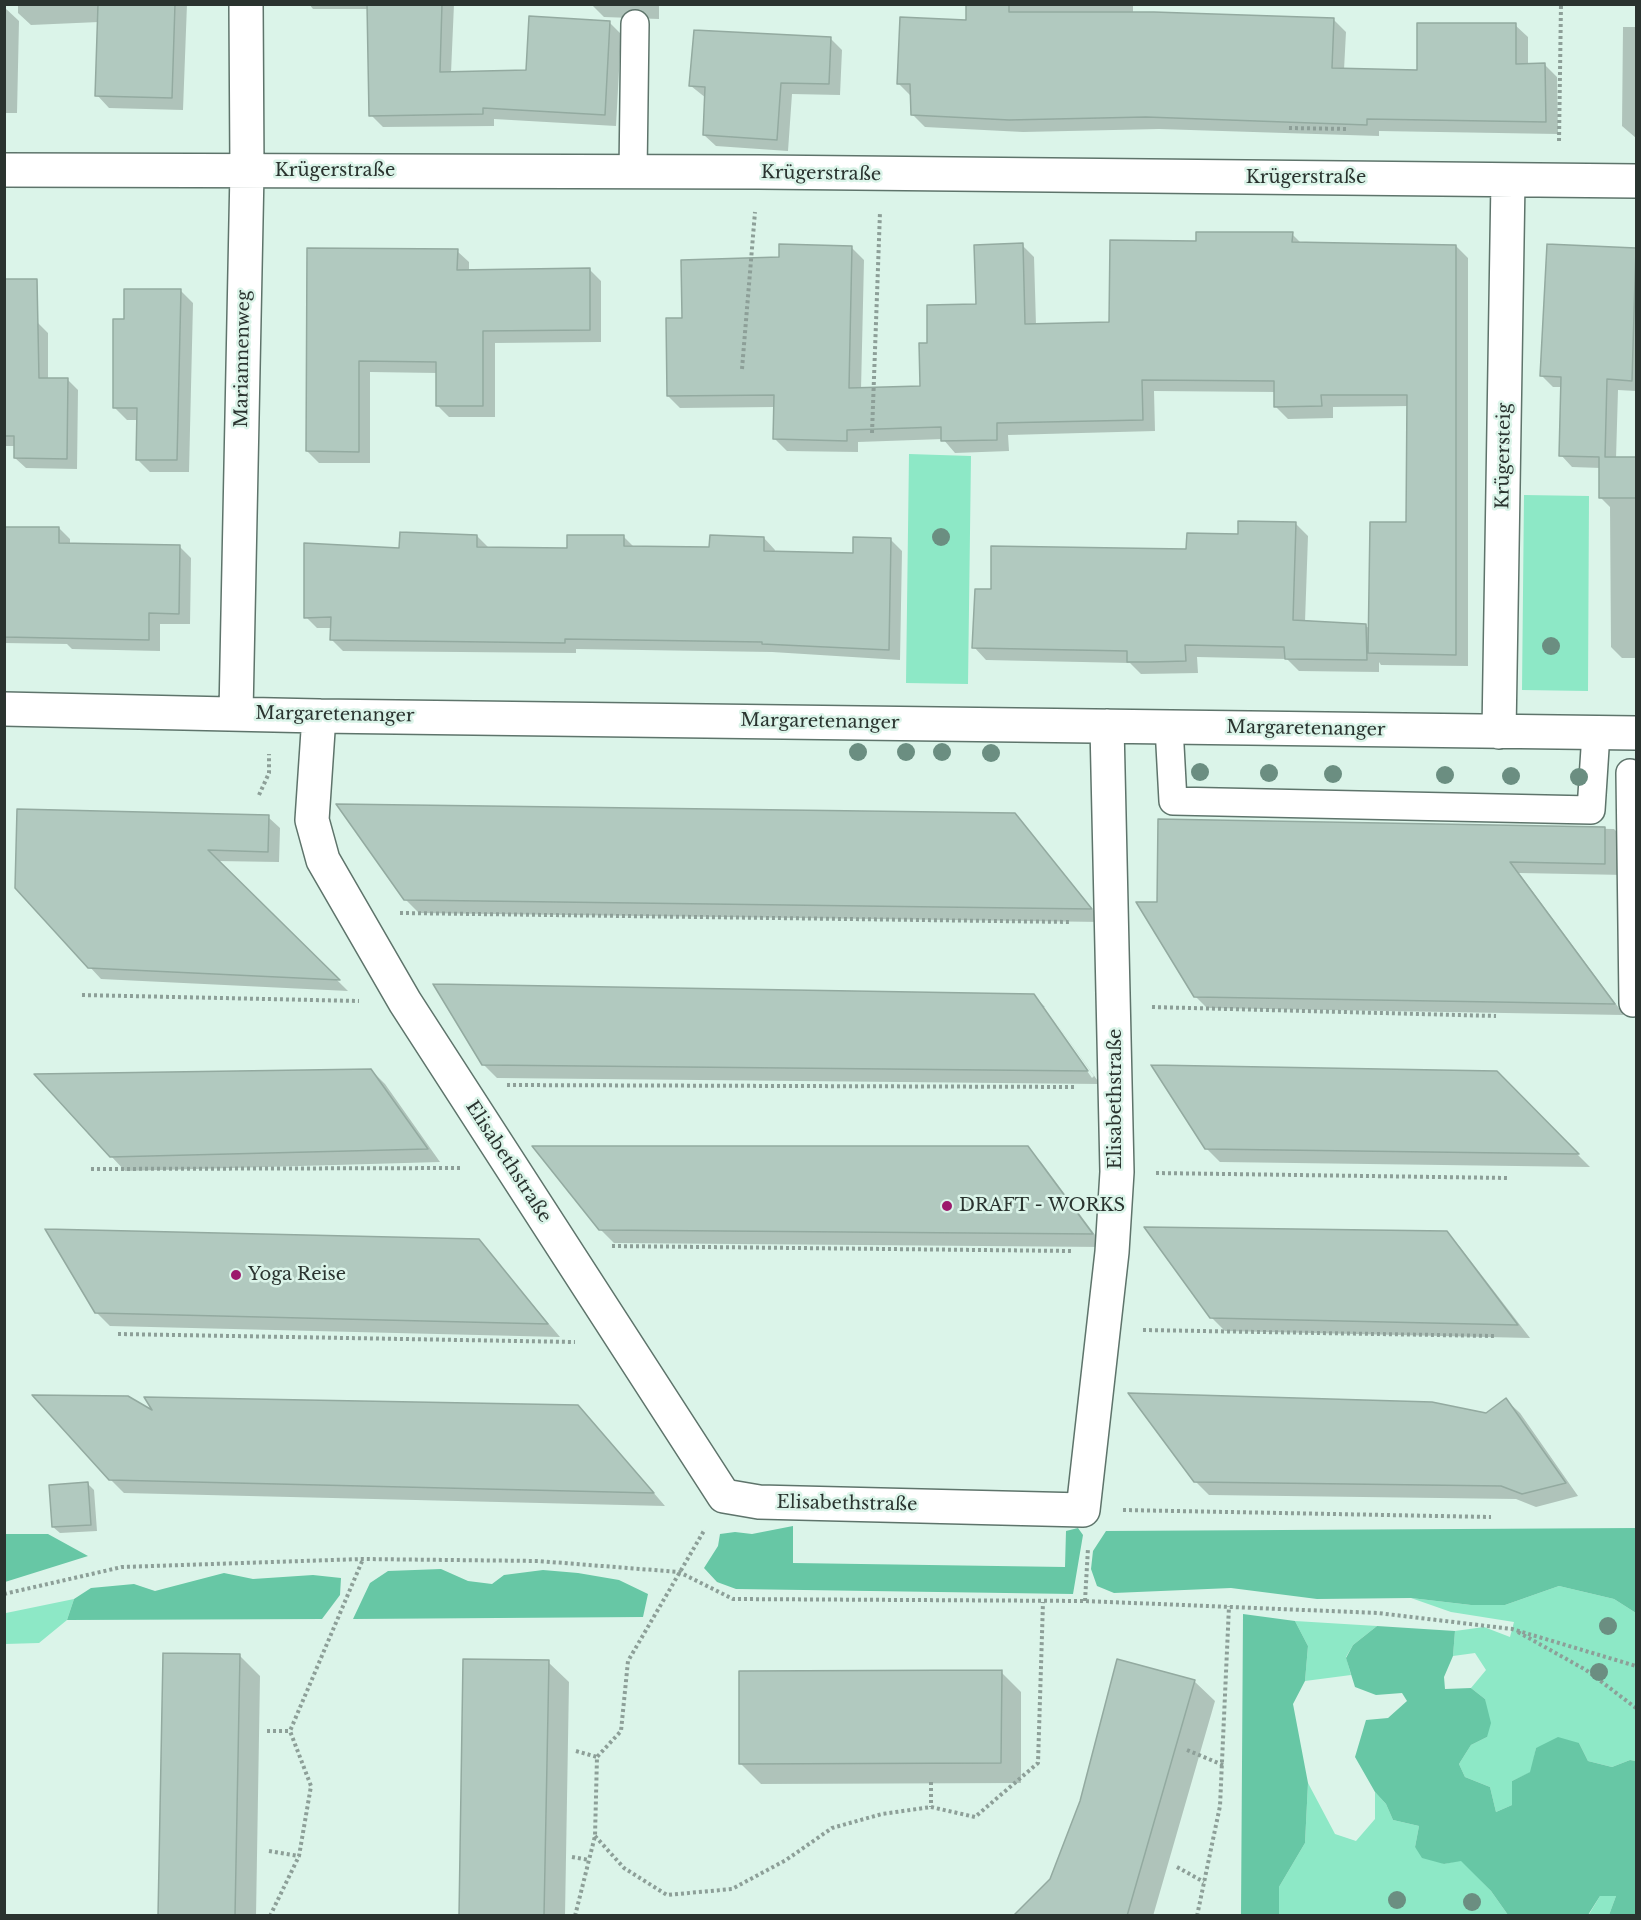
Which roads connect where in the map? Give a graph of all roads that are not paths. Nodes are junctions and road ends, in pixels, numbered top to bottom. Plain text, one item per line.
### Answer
1 (246, 4) edge
2 (635, 24) dead end
3 (4, 170) edge
4 (247, 171) junction
5 (633, 173) junction
6 (1508, 180) junction
7 (1636, 181) edge
8 (4, 709) edge
9 (236, 713) junction
10 (319, 716) junction
11 (1107, 726) junction
12 (1169, 727) junction
13 (1499, 732) junction
14 (1596, 733) junction
15 (1636, 733) edge
16 (1630, 772) dead end
17 (1633, 1003) dead end

1 - 4 street, Mariannenweg
2 - 5 lane
3 - 4 street, Krügerstraße
4 - 5 street, Krügerstraße
4 - 9 street, Mariannenweg
5 - 6 street, Krügerstraße
6 - 7 street, Krügerstraße
6 - 13 street, Krügersteig
8 - 9 street, Margaretenanger
9 - 10 street, Margaretenanger
10 - 11 street, Margaretenanger
10 - 11 street, Elisabethstraße
11 - 12 street, Margaretenanger
12 - 13 street, Margaretenanger
12 - 14 lane
13 - 14 street, Margaretenanger
14 - 15 street, Margaretenanger
16 - 17 lane

